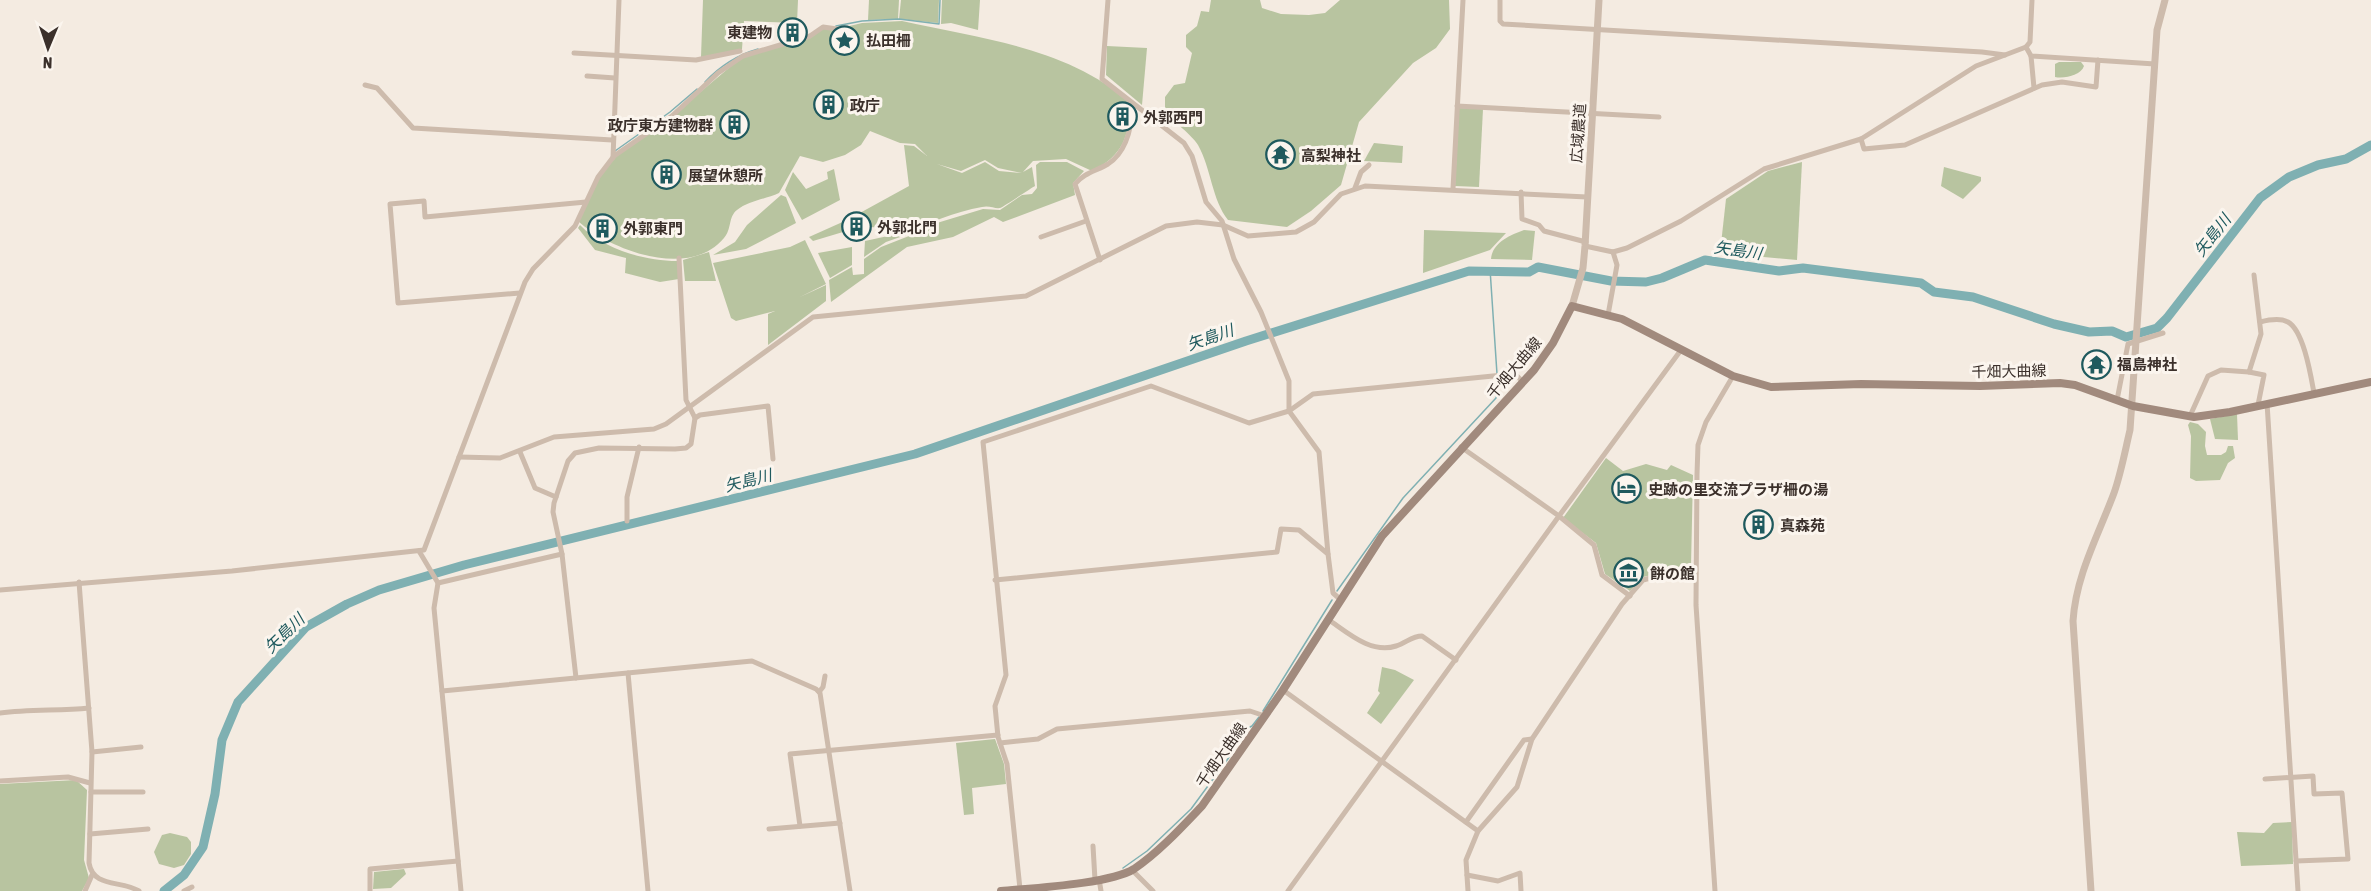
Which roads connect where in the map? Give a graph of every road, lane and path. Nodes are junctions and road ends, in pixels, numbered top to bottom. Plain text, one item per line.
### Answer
1 (619, 0) edge
2 (1108, 0) edge
3 (1463, 0) edge
4 (1500, 0) edge
5 (1599, 0) edge
6 (2032, 0) edge
7 (2165, 0) edge
8 (1598, 28) junction
9 (837, 29) dead end
10 (2026, 47) junction
11 (740, 51) dead end
12 (574, 53) dead end
13 (2007, 55) junction
14 (616, 56) junction
15 (2031, 56) junction
16 (2098, 60) junction
17 (2154, 64) junction
18 (587, 76) dead end
19 (615, 78) junction
20 (365, 85) dead end
21 (2034, 88) junction
22 (1133, 104) junction
23 (1457, 106) junction
24 (1593, 113) junction
25 (1659, 117) dead end
26 (1861, 139) junction
27 (612, 140) junction
28 (613, 158) junction
29 (1369, 165) dead end
30 (1355, 188) junction
31 (1453, 189) junction
32 (1521, 192) junction
33 (1587, 197) junction
34 (586, 201) junction
35 (1086, 221) junction
36 (1223, 225) junction
37 (1041, 237) dead end
38 (1586, 244) junction
39 (1613, 252) junction
40 (679, 258) dead end
41 (1100, 260) junction
42 (2254, 274) dead end
43 (519, 293) junction
44 (1572, 306) junction
45 (1608, 315) junction
46 (2260, 322) junction
47 (2163, 333) dead end
48 (2137, 343) junction
49 (1681, 350) junction
50 (2249, 372) junction
51 (1733, 376) junction
52 (1523, 382) junction
53 (2371, 382) edge
54 (2314, 393) junction
55 (2117, 400) junction
56 (2267, 403) junction
57 (688, 405) junction
58 (2258, 405) junction
59 (2133, 406) junction
60 (1289, 411) junction
61 (2190, 416) junction
62 (695, 418) junction
63 (639, 447) junction
64 (1461, 447) junction
65 (520, 452) junction
66 (459, 457) junction
67 (773, 459) dead end
68 (556, 496) junction
69 (1559, 516) junction
70 (627, 521) dead end
71 (419, 551) junction
72 (562, 554) junction
73 (1328, 554) junction
74 (1695, 566) junction
75 (995, 580) junction
76 (79, 582) junction
77 (438, 582) junction
78 (0, 590) edge
79 (1630, 596) junction
80 (1341, 600) junction
81 (1329, 620) junction
82 (1456, 660) junction
83 (628, 673) junction
84 (825, 676) dead end
85 (576, 678) junction
86 (442, 690) junction
87 (1283, 690) junction
88 (819, 692) junction
89 (89, 708) junction
90 (0, 713) edge
91 (1265, 716) junction
92 (998, 735) junction
93 (1532, 739) junction
94 (1000, 743) junction
95 (141, 747) dead end
96 (829, 751) junction
97 (92, 752) junction
98 (1383, 763) junction
99 (2291, 778) junction
100 (2265, 779) dead end
101 (0, 781) edge
102 (90, 783) junction
103 (91, 792) junction
104 (143, 792) dead end
105 (840, 822) junction
106 (1466, 822) junction
107 (800, 826) junction
108 (148, 829) dead end
109 (769, 830) dead end
110 (1478, 831) junction
111 (90, 834) junction
112 (1093, 846) dead end
113 (458, 861) junction
114 (2296, 861) junction
115 (1132, 870) junction
116 (92, 875) junction
117 (1467, 875) junction
118 (1099, 884) edge
119 (192, 887) dead end
120 (1020, 889) junction
121 (1041, 889) edge
122 (85, 891) edge
123 (139, 891) edge
124 (184, 891) edge
125 (370, 891) edge
126 (461, 891) edge
127 (648, 891) edge
128 (850, 891) edge
129 (1001, 891) edge
130 (1153, 891) edge
131 (1288, 891) edge
132 (1468, 891) edge
133 (1521, 891) edge
134 (1715, 891) edge
135 (2091, 891) edge
136 (2298, 891) edge

1 - 14 street
2 - 22 street
3 - 23 street
4 - 8 street
5 - 8 street, 広域農道
6 - 10 street
7 - 17 street
8 - 13 street
8 - 24 street, 広域農道
9 - 28 street
10 - 13 street
10 - 15 street
11 - 14 street
12 - 14 street
13 - 26 street
14 - 19 street
15 - 16 street
15 - 21 street
16 - 17 street
16 - 21 street
17 - 48 street
18 - 19 street
19 - 27 street
20 - 27 street
21 - 26 street
22 - 35 street
22 - 36 street
23 - 24 street
23 - 31 street
24 - 25 street
24 - 33 street, 広域農道
26 - 39 street
27 - 28 street
28 - 34 street
29 - 30 street
30 - 31 street
30 - 36 street
31 - 32 street
32 - 33 street
32 - 38 street
33 - 38 street, 広域農道
34 - 43 street
34 - 43 street
35 - 37 street
35 - 41 street
36 - 41 street
36 - 60 street
38 - 39 street
38 - 44 street, 広域農道
39 - 45 street
40 - 57 street
41 - 57 street
42 - 46 street
43 - 66 street
44 - 45 main road, 千畑大曲線
44 - 52 main road, 千畑大曲線
45 - 49 main road, 千畑大曲線
46 - 50 street
46 - 54 street
47 - 48 street
48 - 55 street
48 - 59 street
49 - 51 main road, 千畑大曲線
49 - 69 street
50 - 58 street
50 - 61 street
51 - 55 main road, 千畑大曲線
51 - 74 street
52 - 60 street
52 - 64 main road, 千畑大曲線
53 - 54 main road, 千畑大曲線
54 - 56 main road, 千畑大曲線
55 - 59 main road, 千畑大曲線
56 - 58 main road, 千畑大曲線
56 - 99 street
57 - 62 street
57 - 65 street
58 - 61 main road, 千畑大曲線
59 - 61 main road, 千畑大曲線
59 - 135 street
60 - 73 street
60 - 75 street
62 - 63 street
62 - 67 street
63 - 68 street
63 - 70 street
64 - 69 street
64 - 80 main road, 千畑大曲線
65 - 66 street
65 - 68 street
66 - 71 street
68 - 72 street
69 - 79 street
69 - 82 street
71 - 76 street
71 - 77 street
72 - 77 street
72 - 85 street
73 - 75 street
73 - 80 street
74 - 79 street
74 - 134 street
75 - 92 street
76 - 78 street
76 - 89 street
77 - 86 street
79 - 93 street
80 - 81 main road, 千畑大曲線
81 - 82 street
81 - 87 main road, 千畑大曲線
82 - 98 street
83 - 85 street
83 - 88 street
83 - 127 street
84 - 88 street
85 - 86 street
86 - 113 street
87 - 91 main road, 千畑大曲線
87 - 98 street
88 - 96 street
89 - 90 street
89 - 97 street
91 - 94 street
91 - 115 main road, 千畑大曲線
92 - 94 street
92 - 96 street
93 - 106 street
93 - 110 street
94 - 120 street
95 - 97 street
96 - 105 street
96 - 107 street
97 - 102 street
98 - 106 street
98 - 131 street
99 - 100 street
99 - 114 street
99 - 114 street
101 - 102 street
102 - 103 street
103 - 104 street
103 - 111 street
105 - 107 street
105 - 128 street
106 - 110 street
107 - 109 street
108 - 111 street
110 - 117 street
111 - 116 street
112 - 118 street
113 - 125 street
113 - 126 street
114 - 136 street
115 - 118 main road, 千畑大曲線
115 - 130 street
116 - 122 street
116 - 123 street
117 - 132 street
117 - 133 street
118 - 121 main road, 千畑大曲線
119 - 124 street
120 - 121 main road, 千畑大曲線
120 - 129 main road, 千畑大曲線

